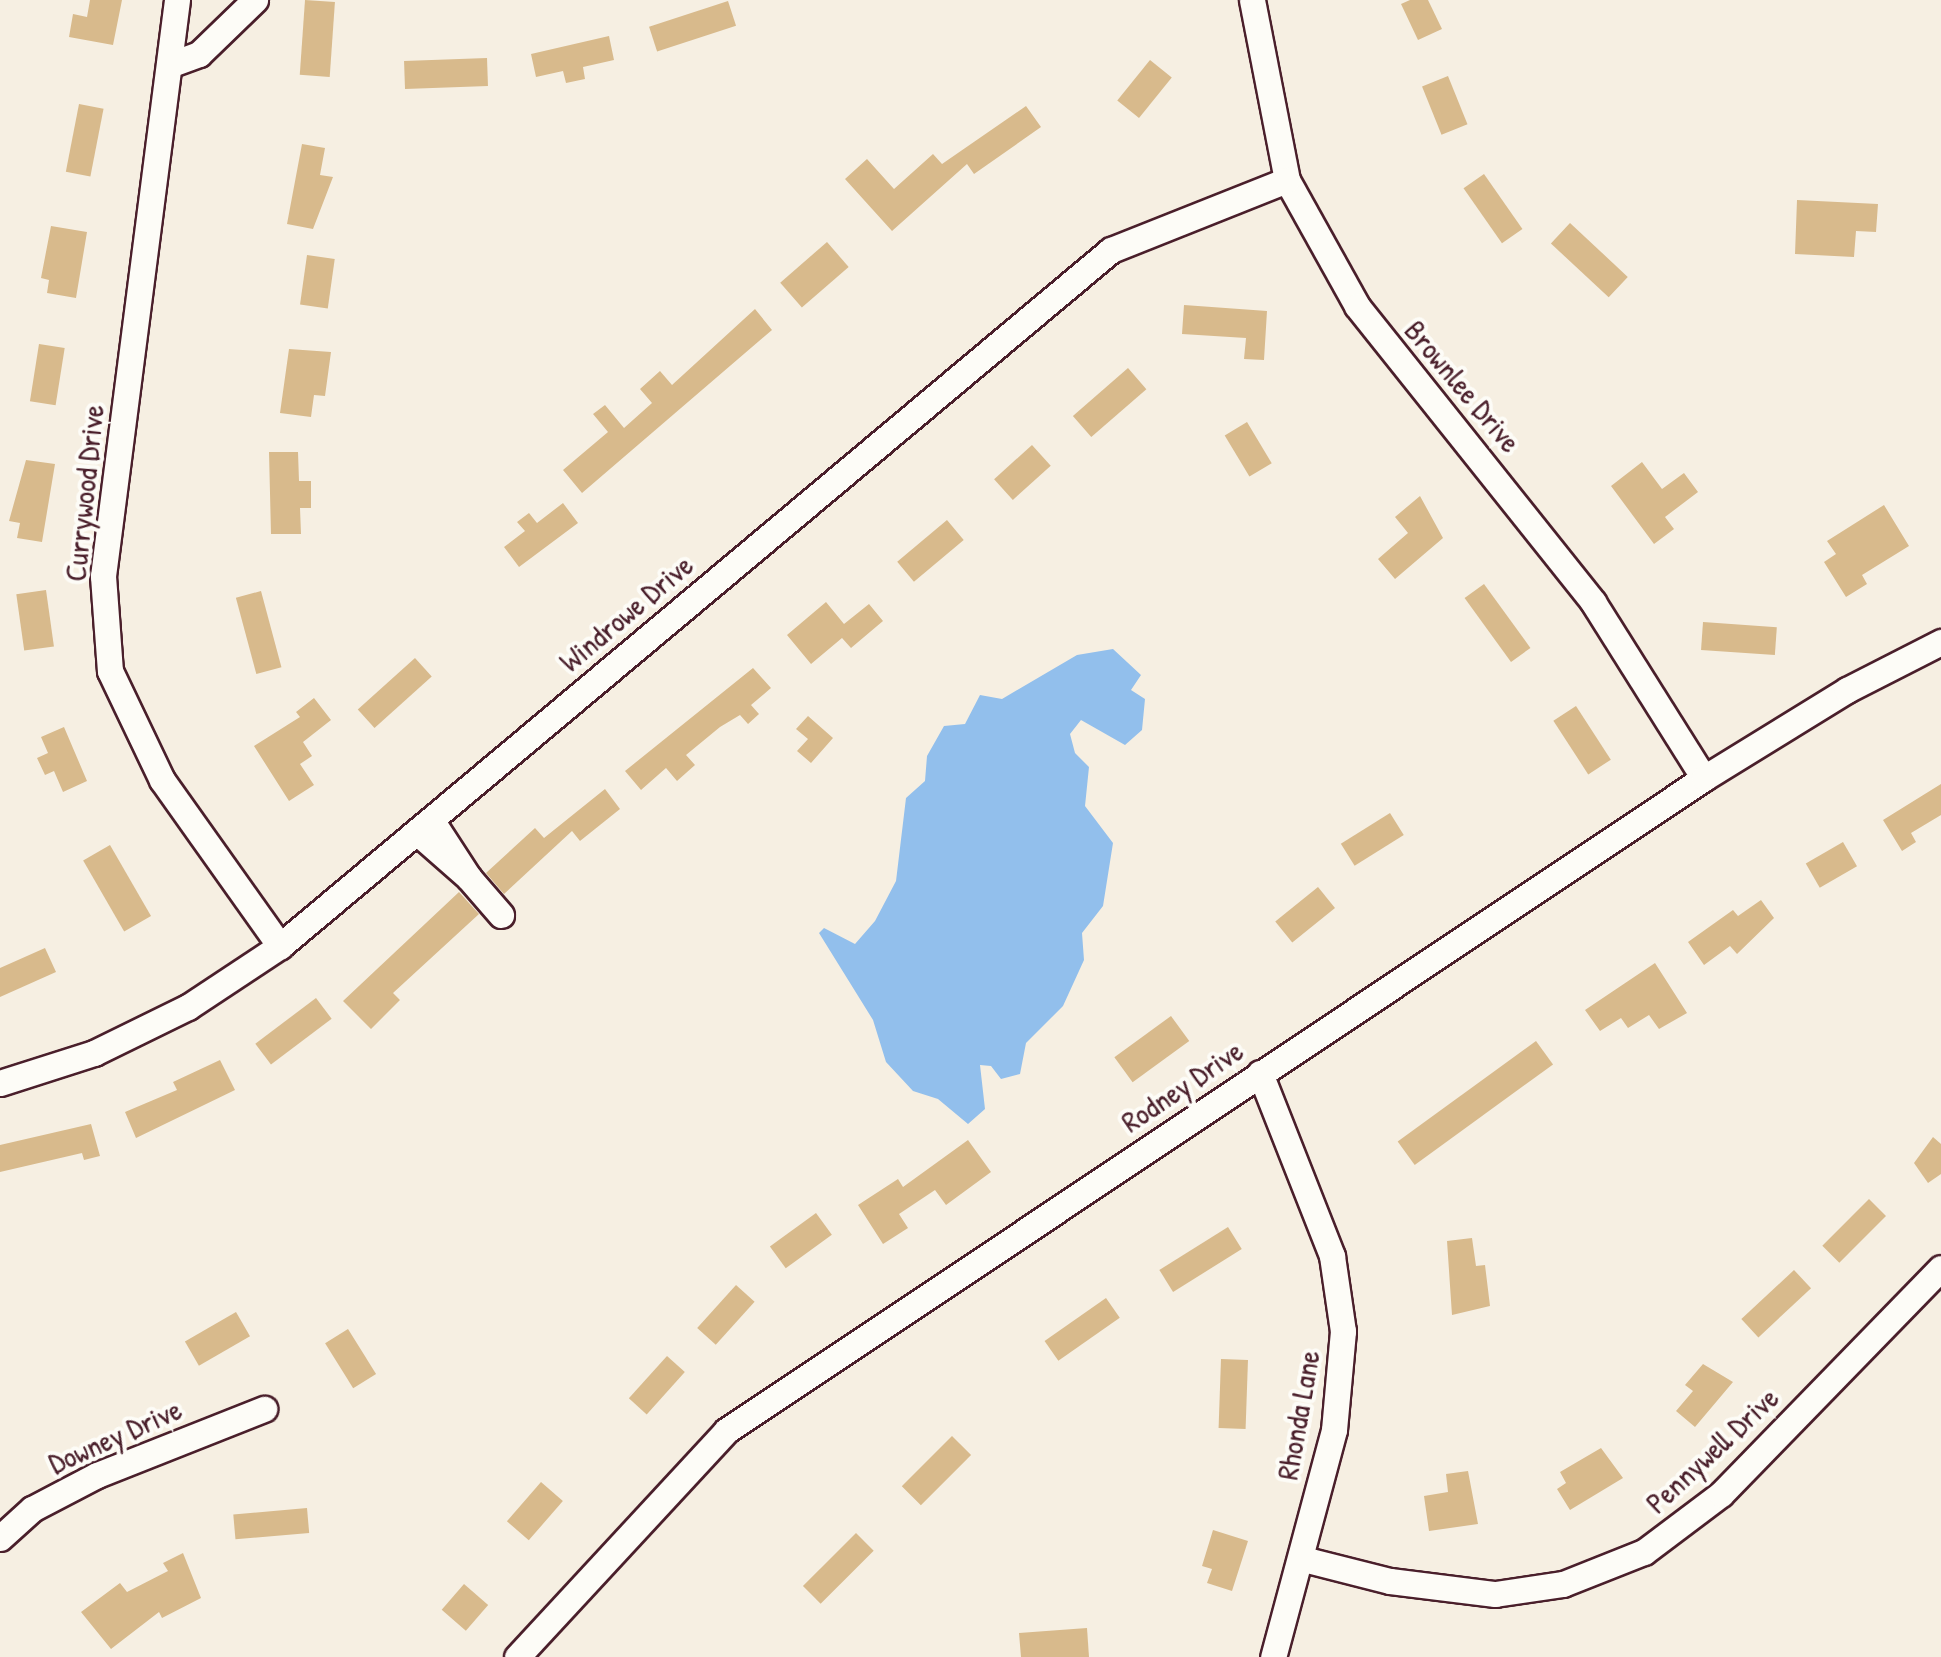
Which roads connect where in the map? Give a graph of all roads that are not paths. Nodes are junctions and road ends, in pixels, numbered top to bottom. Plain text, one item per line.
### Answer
1 (177, 0) edge
2 (255, 0) edge
3 (1252, 0) edge
4 (169, 64) junction
5 (1287, 180) junction
6 (1941, 642) edge
7 (1704, 778) junction
8 (425, 827) junction
9 (501, 915) dead end
10 (280, 946) junction
11 (1260, 1072) junction
12 (0, 1083) edge
13 (1941, 1268) edge
14 (264, 1409) dead end
15 (0, 1538) edge
16 (1302, 1558) junction
17 (517, 1657) edge
18 (1273, 1657) edge

1 - 4 street, Currywood Drive
2 - 4 street
3 - 5 street, Brownlee Drive
4 - 10 street, Currywood Drive
5 - 7 street, Brownlee Drive
5 - 8 street, Windrowe Drive
6 - 7 street, Rodney Drive
7 - 11 street, Rodney Drive
8 - 9 street
8 - 10 street, Windrowe Drive
10 - 12 street, Windrowe Drive
11 - 16 street, Rhonda Lane
11 - 17 street, Rodney Drive
13 - 16 street, Pennywell Drive
14 - 15 street, Downey Drive
16 - 18 street, Rhonda Lane

